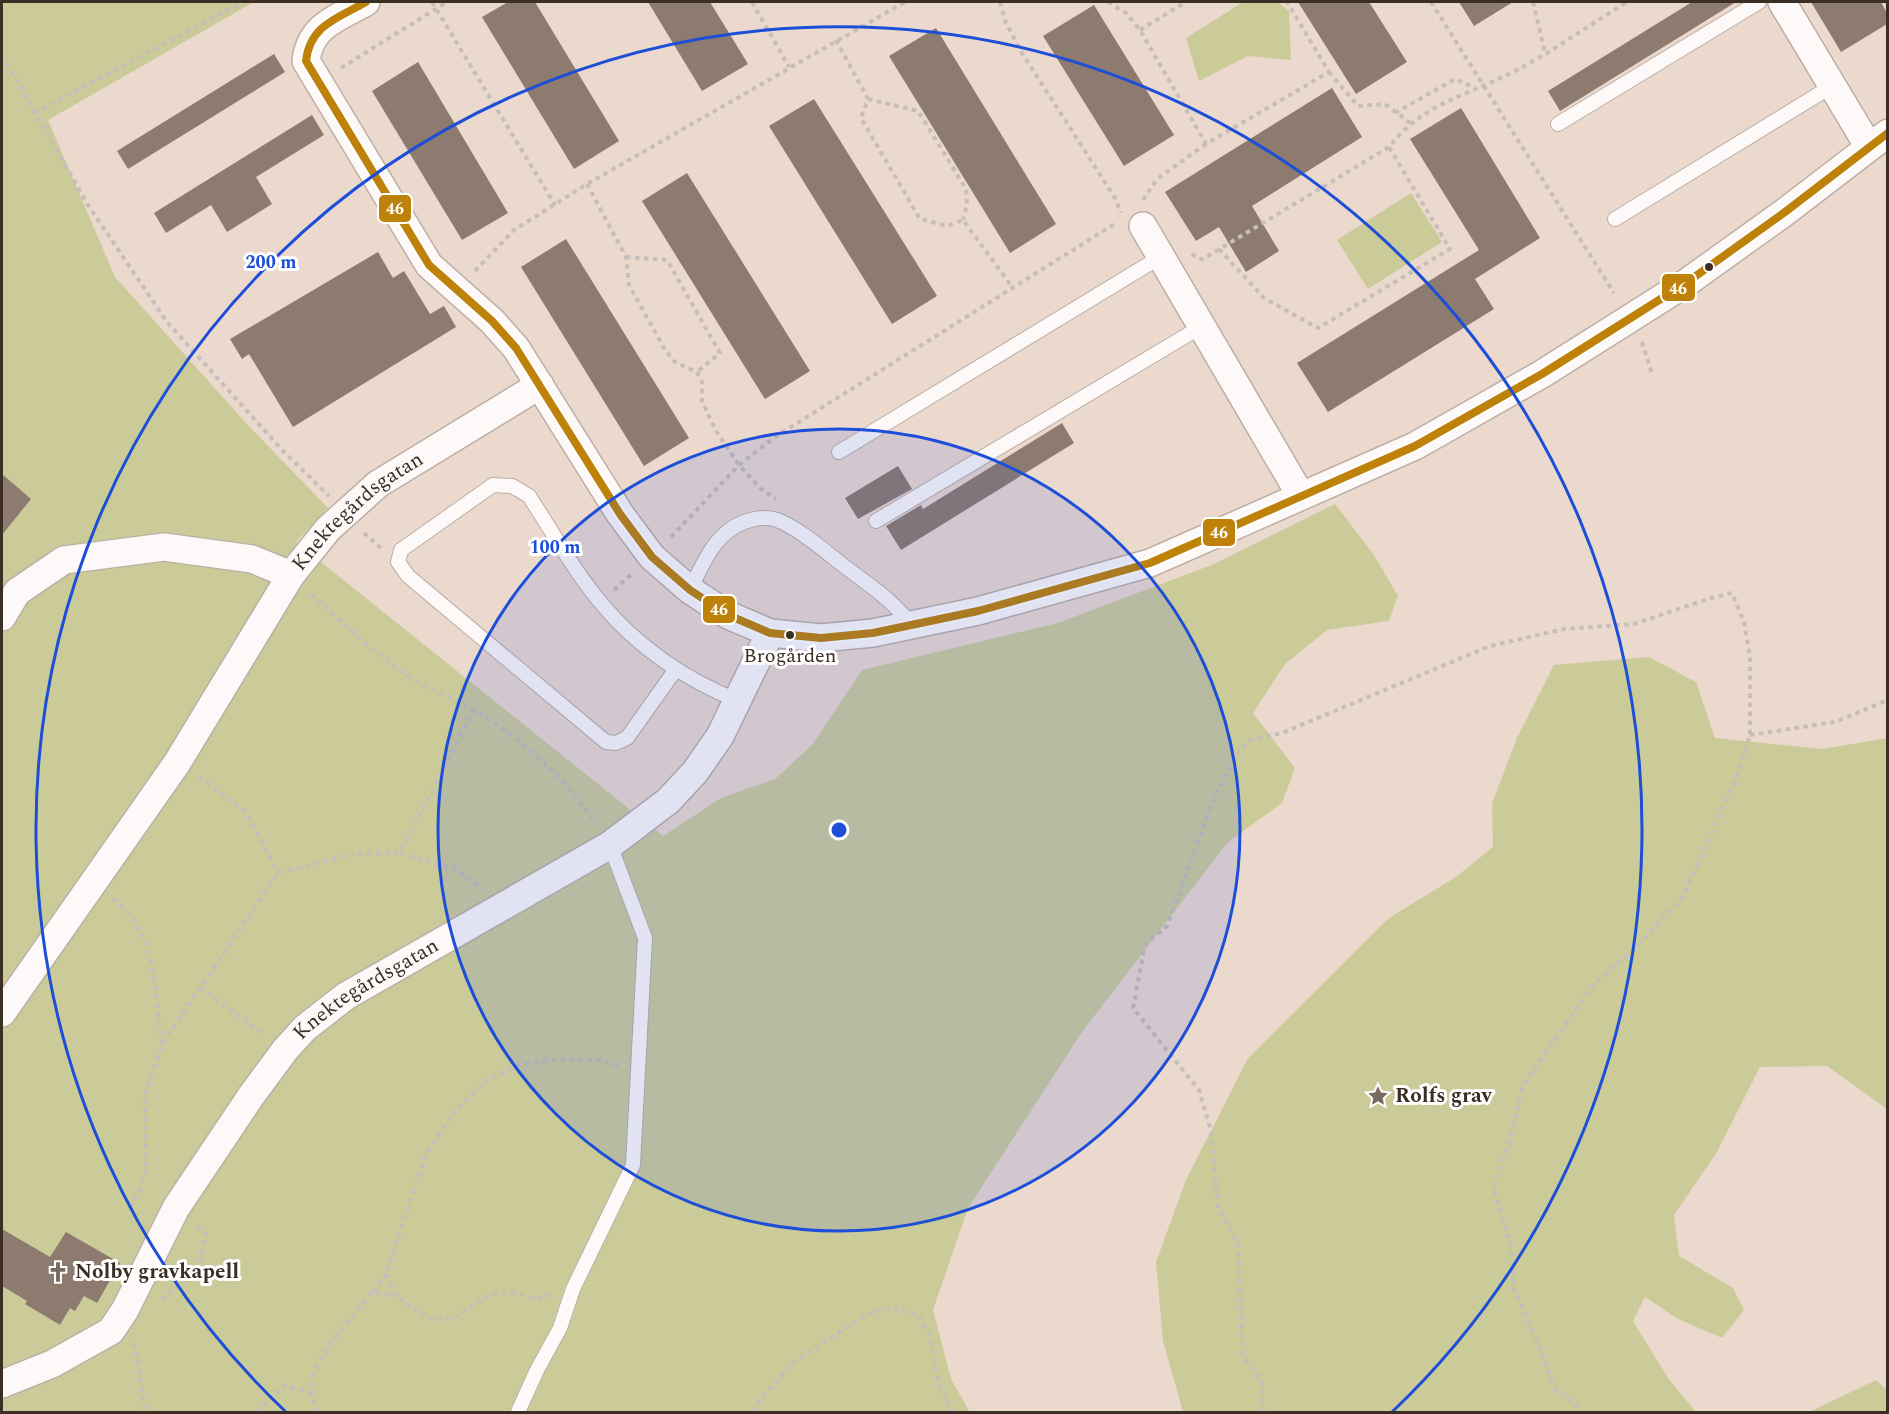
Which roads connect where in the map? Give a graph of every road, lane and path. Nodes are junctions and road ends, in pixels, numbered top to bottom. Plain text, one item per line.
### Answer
1 (242, 2) edge
2 (366, 2) edge
3 (432, 2) edge
4 (447, 2) edge
5 (752, 2) edge
6 (904, 2) edge
7 (1000, 2) edge
8 (1108, 2) edge
9 (1186, 2) edge
10 (1287, 2) edge
11 (1431, 2) edge
12 (1533, 2) edge
13 (1627, 2) edge
14 (1759, 2) edge
15 (1782, 2) edge
16 (437, 8) junction
17 (1140, 30) junction
18 (836, 40) junction
19 (1545, 53) junction
20 (2, 56) edge
21 (789, 68) junction
22 (1329, 72) junction
23 (318, 83) junction
24 (1832, 86) junction
25 (1484, 87) junction
26 (1475, 88) junction
27 (868, 99) junction
28 (35, 113) junction
29 (1395, 113) junction
30 (1410, 123) junction
31 (1558, 124) dead end
32 (1878, 140) edge
33 (1206, 144) junction
34 (1389, 147) junction
35 (586, 184) junction
36 (555, 205) junction
37 (1142, 215) joint
38 (1615, 219) dead end
39 (963, 220) junction
40 (1188, 246) dead end
41 (1219, 249) junction
42 (1162, 256) junction
43 (626, 257) junction
44 (1013, 288) junction
45 (456, 290) junction
46 (1614, 293) dead end
47 (1204, 325) junction
48 (1639, 336) dead end
49 (696, 372) junction
50 (1652, 374) dead end
51 (540, 385) junction
52 (840, 452) dead end
53 (739, 465) junction
54 (1301, 496) junction
55 (783, 504) dead end
56 (346, 511) junction
57 (876, 521) dead end
58 (651, 557) junction
59 (291, 575) junction
60 (690, 590) junction
61 (600, 602) junction
62 (2, 617) edge
63 (911, 625) junction
64 (770, 633) junction
65 (676, 669) junction
66 (1887, 700) edge
67 (739, 701) junction
68 (474, 709) junction
69 (1749, 735) junction
70 (177, 763) junction
71 (610, 844) junction
72 (400, 852) junction
73 (278, 873) junction
74 (92, 884) junction
75 (493, 910) junction
76 (200, 988) junction
77 (2, 1013) edge
78 (162, 1044) junction
79 (285, 1050) junction
80 (638, 1073) junction
81 (131, 1208) dead end
82 (176, 1208) junction
83 (386, 1273) junction
84 (573, 1289) junction
85 (373, 1292) junction
86 (396, 1296) junction
87 (125, 1310) junction
88 (2, 1384) edge
89 (313, 1394) junction
90 (146, 1413) edge
91 (256, 1413) edge
92 (318, 1413) edge
93 (518, 1413) edge
94 (755, 1413) edge
95 (953, 1413) edge
96 (1263, 1413) edge
97 (1585, 1413) edge

1 - 28 path
2 - 23 street
3 - 16 path
4 - 16 path
5 - 21 path
6 - 18 path
7 - 44 path
8 - 17 path
9 - 17 path
10 - 22 path
11 - 25 path
12 - 19 path
13 - 19 path
14 - 31 lane
15 - 24 street
16 - 23 path
16 - 36 path
17 - 33 path
18 - 21 path
18 - 27 path
19 - 25 path
20 - 28 path
21 - 35 path
22 - 29 path
22 - 33 path
23 - 45 street
24 - 32 street
24 - 38 lane
25 - 26 path
25 - 46 path
26 - 29 path
26 - 30 path
27 - 39 path
27 - 39 path
28 - 56 path
29 - 30 path
30 - 34 path
32 - 54 street
33 - 37 path
34 - 41 path
34 - 41 path
35 - 36 path
35 - 43 path
36 - 45 path
37 - 42 street
39 - 44 path
40 - 41 path
42 - 47 street
42 - 52 lane
43 - 49 path
43 - 49 path
44 - 53 path
45 - 51 street
47 - 54 street
47 - 57 lane
48 - 50 path
49 - 53 path
51 - 56 street, Knektegårdsgatan
51 - 58 street
53 - 55 path
53 - 58 path
54 - 63 street
56 - 59 street, Knektegårdsgatan
58 - 60 street
58 - 61 path
59 - 62 street
59 - 68 path
59 - 70 street, Knektegårdsgatan
60 - 63 lane
60 - 64 street
61 - 65 lane
61 - 65 lane
63 - 64 street
64 - 67 street, Knektegårdsgatan
65 - 67 lane
66 - 69 path
67 - 71 street, Knektegårdsgatan
68 - 71 path
68 - 72 path
69 - 96 path
69 - 97 path
70 - 73 path
70 - 74 street, Knektegårdsgatan
71 - 75 street, Knektegårdsgatan
71 - 80 lane
72 - 73 path
72 - 75 path
73 - 76 path
74 - 77 street, Knektegårdsgatan
74 - 78 path
75 - 79 street, Knektegårdsgatan
76 - 78 path
76 - 79 path
78 - 81 path
79 - 82 street, Knektegårdsgatan
80 - 83 path
80 - 84 lane
82 - 87 street, Knektegårdsgatan
82 - 87 path
83 - 85 path
83 - 86 path
84 - 86 path
84 - 93 lane
85 - 86 path
85 - 89 path
87 - 88 street, Knektegårdsgatan
87 - 90 path
89 - 91 path
89 - 92 path
94 - 95 path

